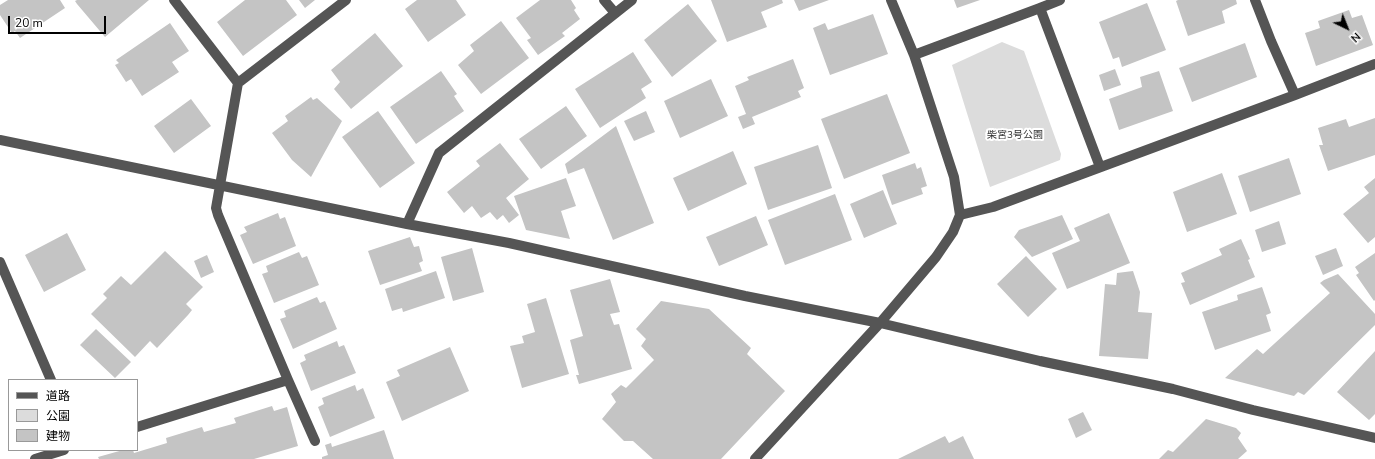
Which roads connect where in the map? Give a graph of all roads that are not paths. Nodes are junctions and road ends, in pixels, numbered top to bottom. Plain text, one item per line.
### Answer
1 (174, 0) edge
2 (346, 0) edge
3 (604, 0) edge
4 (632, 0) edge
5 (891, 0) edge
6 (1060, 0) edge
7 (1255, 0) edge
8 (1040, 8) junction
9 (615, 13) junction
10 (914, 55) junction
11 (1375, 64) edge
12 (238, 83) junction
13 (1295, 95) junction
14 (0, 140) edge
15 (1100, 167) junction
16 (220, 186) junction
17 (960, 215) junction
18 (406, 224) junction
19 (0, 262) edge
20 (880, 323) junction
21 (51, 379) edge
22 (288, 380) junction
23 (138, 427) edge
24 (1375, 438) edge
25 (315, 441) dead end
26 (61, 451) edge
27 (35, 459) edge
28 (755, 459) edge

1 - 12 street
2 - 12 street
3 - 9 street
4 - 9 street
5 - 10 street
6 - 8 street
7 - 13 street
8 - 10 street
8 - 15 street
9 - 18 street
10 - 17 street
11 - 13 street
12 - 16 street
13 - 15 street
14 - 16 street
15 - 17 street
16 - 18 street
16 - 22 street
17 - 20 street
18 - 20 street
19 - 21 street
20 - 24 street
20 - 28 street
22 - 23 street
22 - 25 street
26 - 27 street

